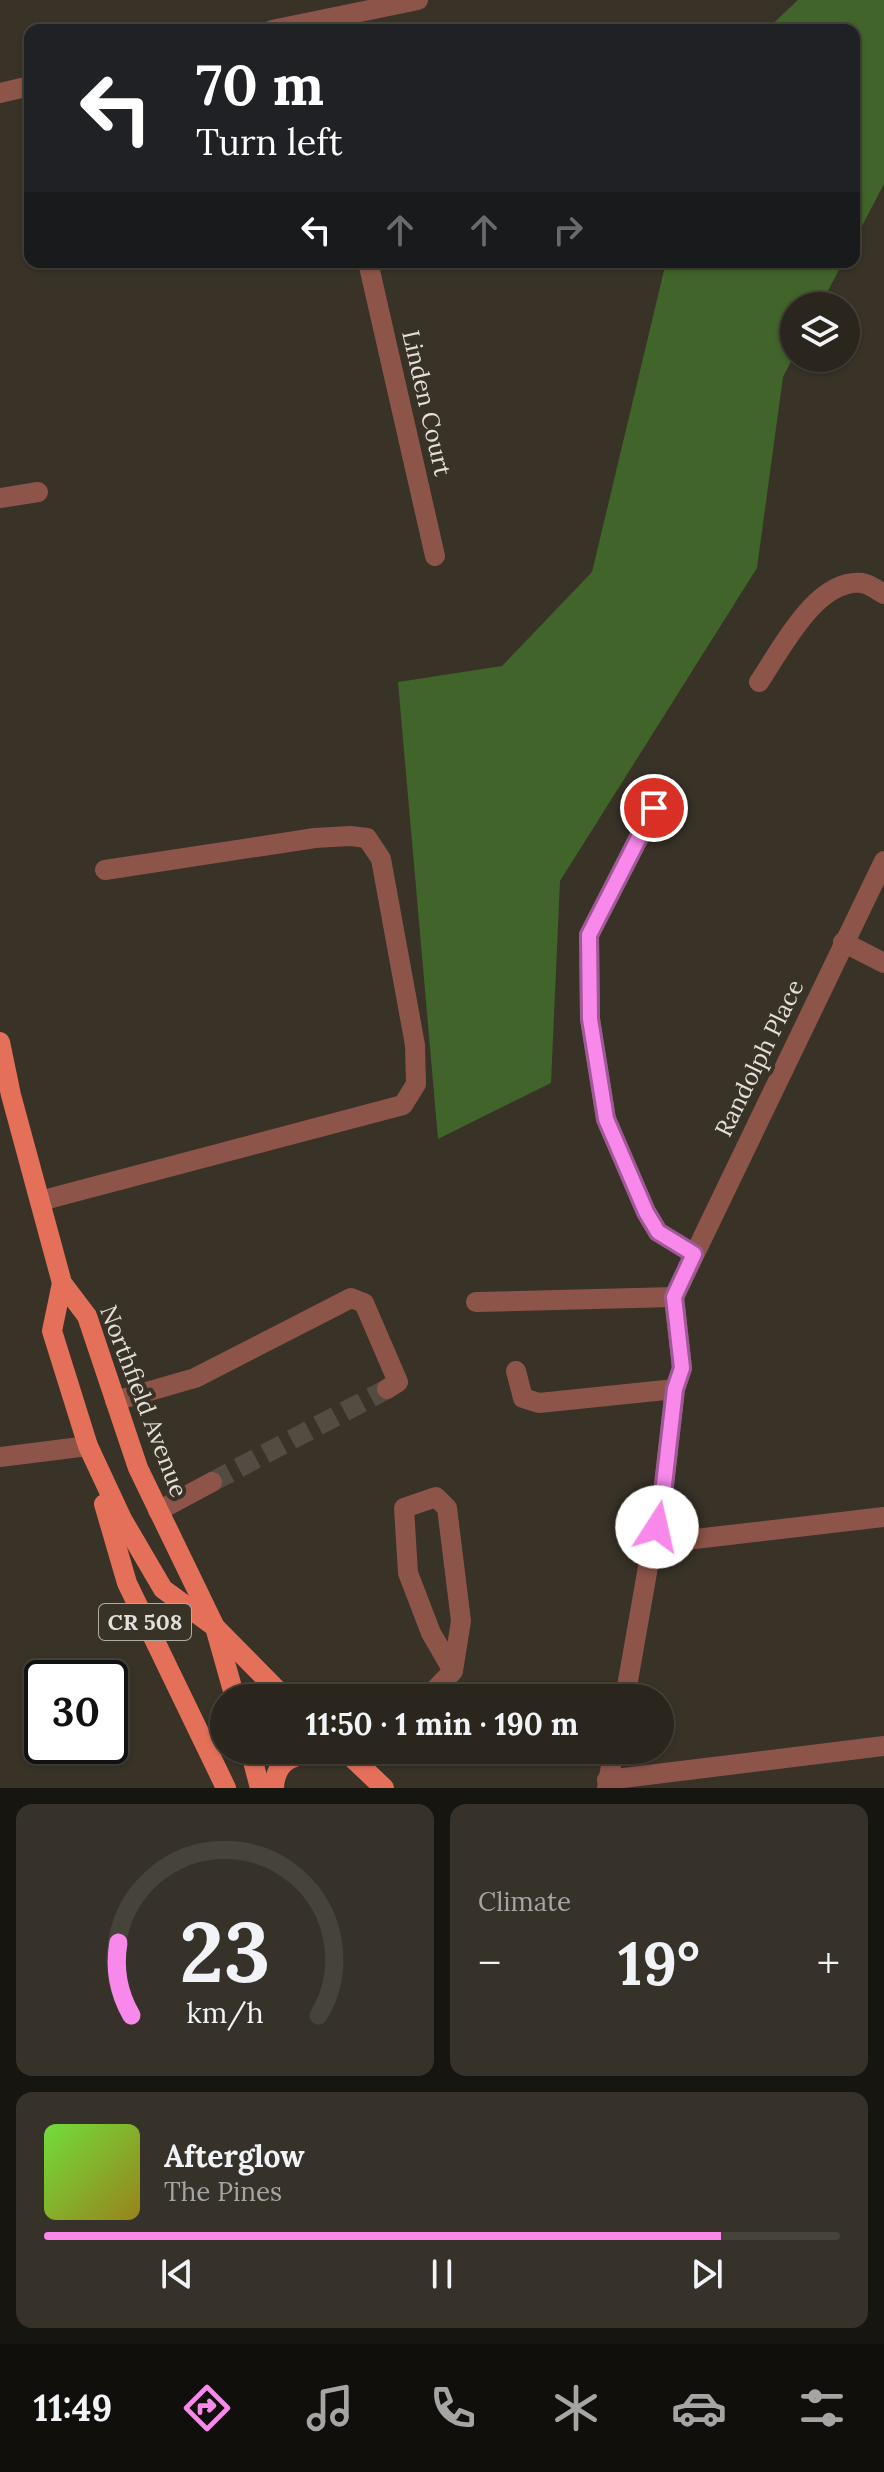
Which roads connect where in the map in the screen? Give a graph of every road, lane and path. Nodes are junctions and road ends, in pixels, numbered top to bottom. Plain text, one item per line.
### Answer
1 (418, 0) edge
2 (318, 24) edge
3 (24, 87) edge
4 (0, 93) edge
5 (369, 268) edge
6 (38, 492) dead end
7 (0, 498) edge
8 (435, 556) dead end
9 (884, 594) edge
10 (759, 682) dead end
11 (654, 808) dead end
12 (884, 861) edge
13 (105, 870) dead end
14 (843, 942) junction
15 (884, 963) edge
16 (0, 1042) edge
17 (5, 1096) edge
18 (40, 1201) junction
19 (694, 1254) junction
20 (62, 1283) junction
21 (674, 1297) junction
22 (476, 1302) dead end
23 (516, 1371) dead end
24 (387, 1389) dead end
25 (675, 1389) junction
26 (115, 1401) junction
27 (88, 1446) junction
28 (0, 1457) edge
29 (212, 1482) tunnel mouth
30 (158, 1511) junction
31 (884, 1517) edge
32 (652, 1544) junction
33 (215, 1627) junction
34 (453, 1671) junction
35 (231, 1684) edge
36 (271, 1684) edge
37 (440, 1684) edge
38 (627, 1684) edge
39 (884, 1746) edge
40 (254, 1764) edge
41 (283, 1764) edge
42 (359, 1764) edge
43 (611, 1764) edge
44 (607, 1784) edge
45 (226, 1788) edge
46 (260, 1788) edge
47 (274, 1788) edge
48 (384, 1788) edge

1 - 2 street
3 - 4 street
5 - 8 street, Linden Court
6 - 7 street
9 - 10 street
11 - 19 street
12 - 14 street, Randolph Place
13 - 18 street
14 - 15 street
14 - 19 street, Randolph Place
16 - 17 main road, Northfield Avenue / CR 508
17 - 18 main road, Northfield Avenue / CR 508
18 - 20 main road, Northfield Avenue / CR 508
19 - 21 street, Randolph Place
20 - 26 main road, Northfield Avenue / CR 508
20 - 27 main road, Northfield Avenue / CR 508
21 - 22 street
21 - 25 street
23 - 25 street
24 - 26 street
25 - 32 street
26 - 30 main road, Northfield Avenue / CR 508
27 - 28 street
27 - 33 main road, Northfield Avenue
27 - 45 main road, CR 508
29 - 30 street
30 - 33 main road, Northfield Avenue / CR 508
31 - 32 street
32 - 38 street
33 - 35 main road, CR 508
33 - 36 main road, Northfield Avenue
34 - 34 street
34 - 37 street
39 - 44 street
40 - 46 main road
41 - 47 main road
42 - 48 main road
43 - 44 street

